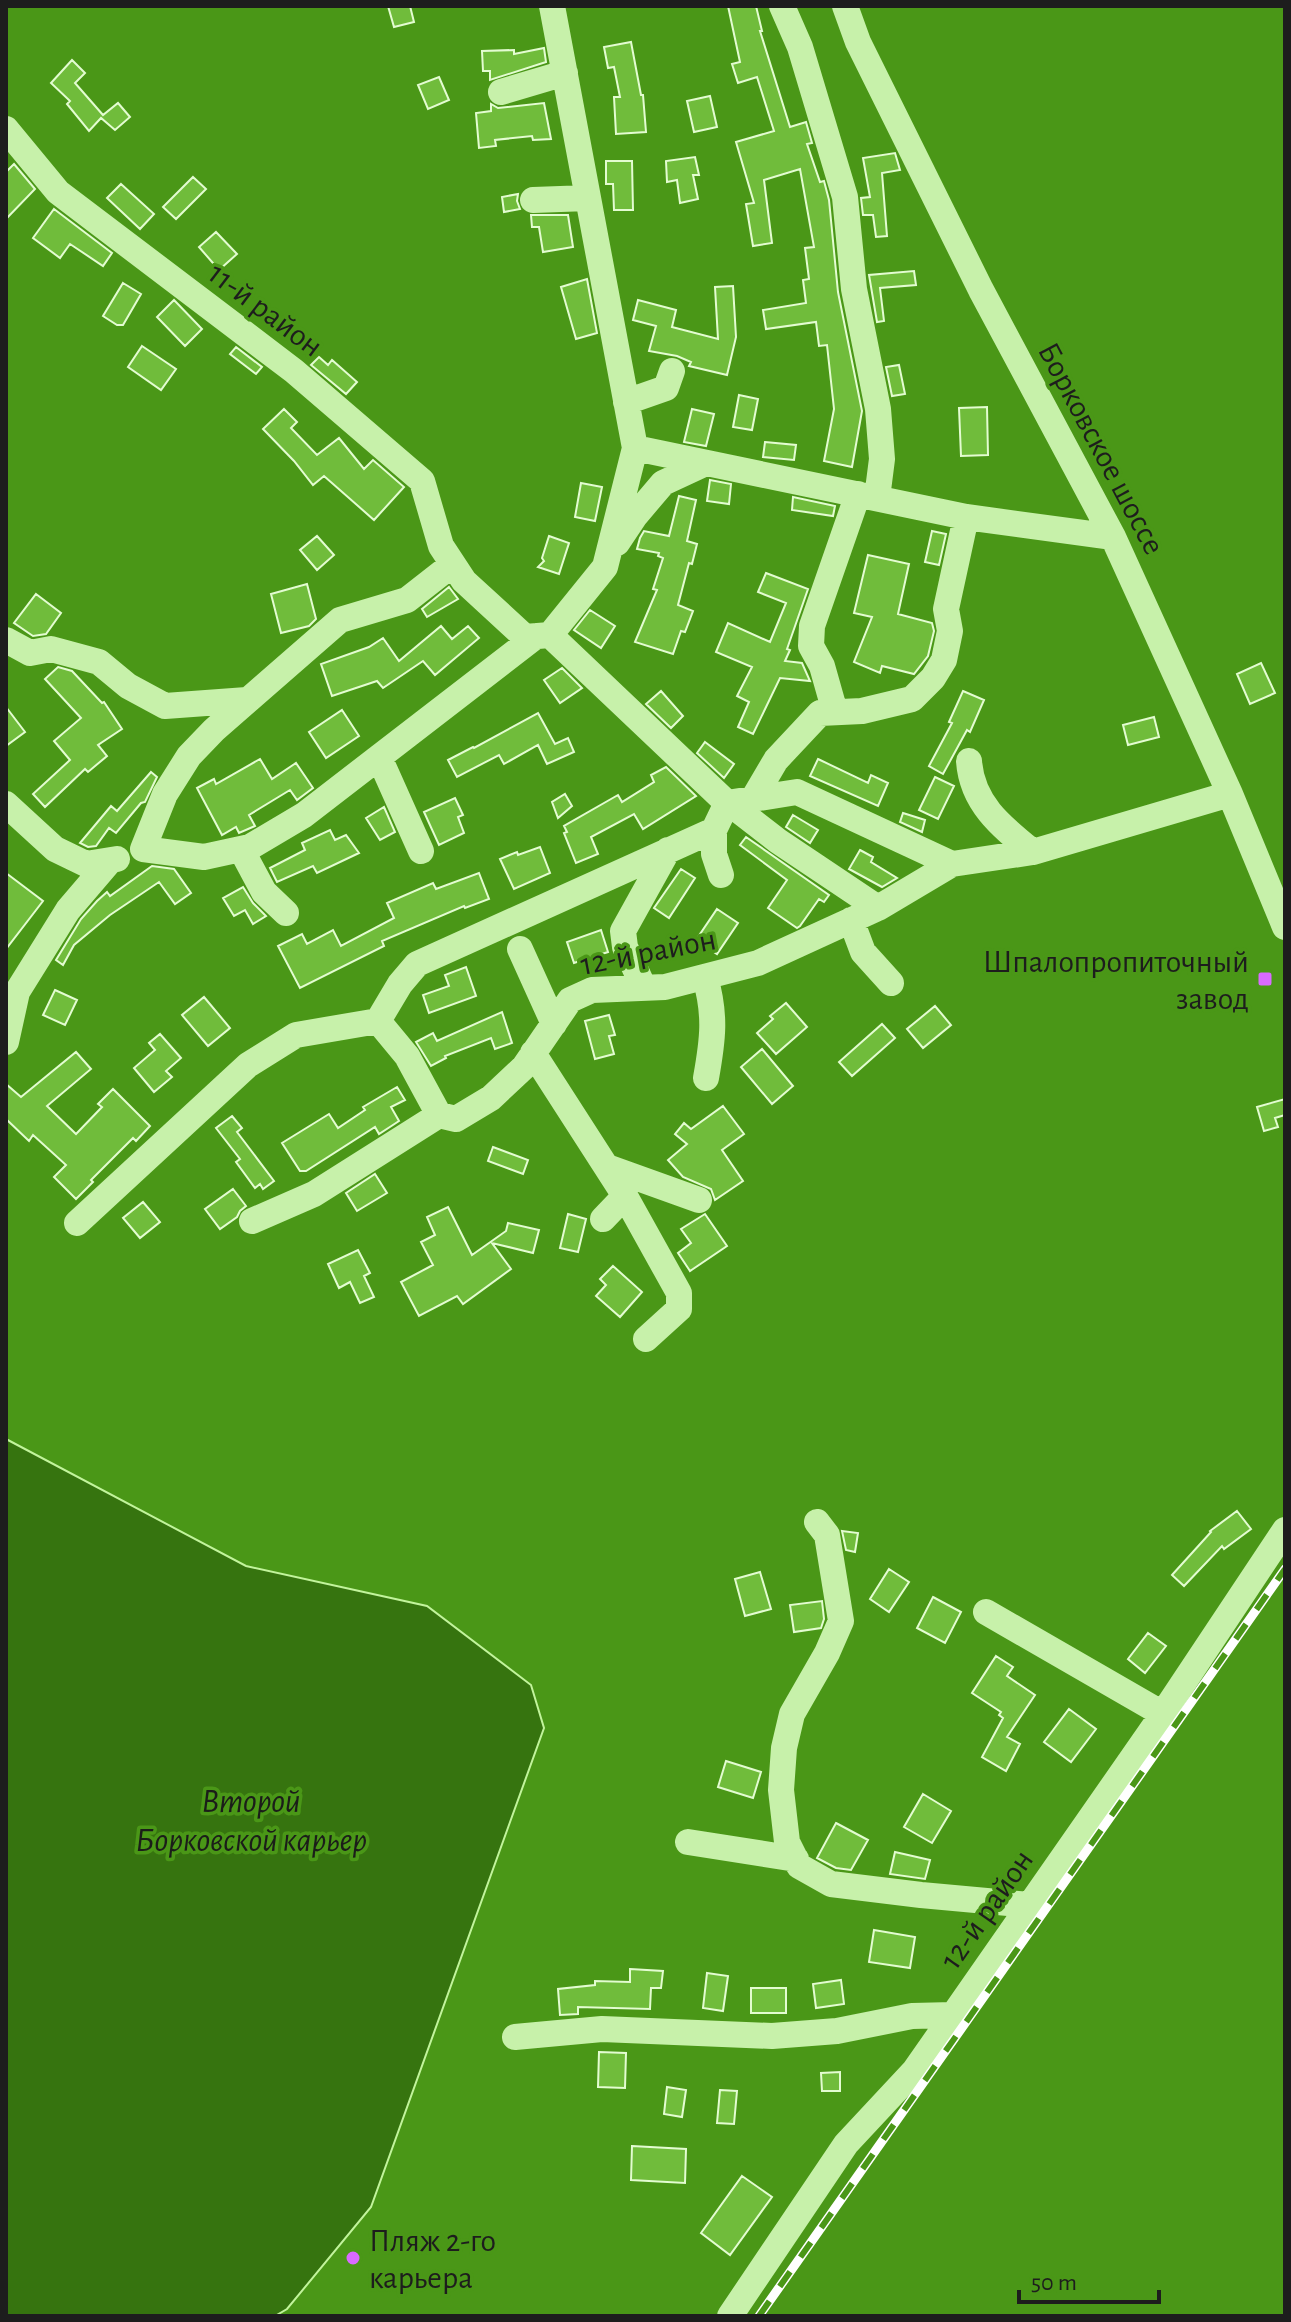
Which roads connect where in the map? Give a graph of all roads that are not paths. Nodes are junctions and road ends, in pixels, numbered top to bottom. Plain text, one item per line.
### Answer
1 (552, 6) edge
2 (782, 6) edge
3 (845, 6) edge
4 (565, 73) junction
5 (501, 92) dead end
6 (6, 129) edge
7 (588, 198) junction
8 (533, 200) dead end
9 (672, 371) dead end
10 (626, 402) junction
11 (635, 448) junction
12 (706, 463) junction
13 (867, 496) junction
14 (966, 517) junction
15 (1113, 537) junction
16 (608, 556) junction
17 (453, 564) junction
18 (543, 635) junction
19 (6, 640) edge
20 (247, 700) junction
21 (835, 712) junction
22 (379, 757) junction
23 (969, 761) dead end
24 (1230, 794) junction
25 (736, 801) junction
26 (11, 819) edge
27 (714, 830) junction
28 (143, 849) junction
29 (241, 849) junction
30 (668, 850) junction
31 (421, 851) dead end
32 (1033, 852) junction
33 (109, 862) junction
34 (952, 864) junction
35 (721, 875) dead end
36 (878, 908) junction
37 (286, 913) dead end
38 (851, 920) junction
39 (1285, 927) edge
40 (520, 949) dead end
41 (705, 977) junction
42 (891, 983) dead end
43 (644, 988) junction
44 (378, 1021) junction
45 (554, 1024) junction
46 (6, 1042) edge
47 (533, 1053) junction
48 (706, 1078) dead end
49 (439, 1115) junction
50 (607, 1167) junction
51 (625, 1196) junction
52 (699, 1200) dead end
53 (603, 1219) dead end
54 (252, 1221) dead end
55 (77, 1223) dead end
56 (646, 1339) dead end
57 (817, 1522) dead end
58 (1285, 1530) edge
59 (986, 1612) dead end
60 (1163, 1714) junction
61 (688, 1842) dead end
62 (796, 1859) junction
63 (1030, 1905) junction
64 (953, 2015) junction
65 (515, 2037) dead end
66 (730, 2316) edge

1 - 4 street
2 - 13 street
3 - 15 street, Борковское шоссе
4 - 5 street
4 - 7 street
6 - 17 street, 11-й район
7 - 8 street
7 - 10 street
9 - 10 street
10 - 11 street
11 - 12 street
11 - 16 street
12 - 13 street
12 - 16 street
13 - 14 street
13 - 21 street
14 - 15 street
14 - 21 street
15 - 24 street, Борковское шоссе
16 - 18 street
17 - 18 street, 11-й район
17 - 20 street
18 - 22 street
18 - 25 street
19 - 20 street
20 - 28 street
21 - 25 street
22 - 29 street
22 - 31 street
23 - 32 street
24 - 32 street
24 - 39 street, Борковское шоссе
25 - 27 street
25 - 34 street
25 - 36 street
26 - 33 street
27 - 30 street
27 - 35 street
28 - 29 street
28 - 33 street
29 - 37 street
30 - 43 street
30 - 44 street
32 - 34 street
33 - 46 street
34 - 36 street, 12-й район
36 - 38 street, 12-й район
38 - 41 street, 12-й район
38 - 42 street
40 - 45 street
41 - 43 street, 12-й район
41 - 48 street
43 - 45 street, 12-й район
44 - 49 street
44 - 55 street
45 - 47 street, 12-й район
47 - 49 street, 12-й район
47 - 50 street
49 - 54 street
50 - 51 street
50 - 52 street
51 - 53 street
51 - 56 street
57 - 62 street
58 - 60 street, 12-й район
59 - 60 street
60 - 63 street, 12-й район
61 - 62 street
62 - 63 street
63 - 64 street, 12-й район
64 - 65 street
64 - 66 street, 12-й район

